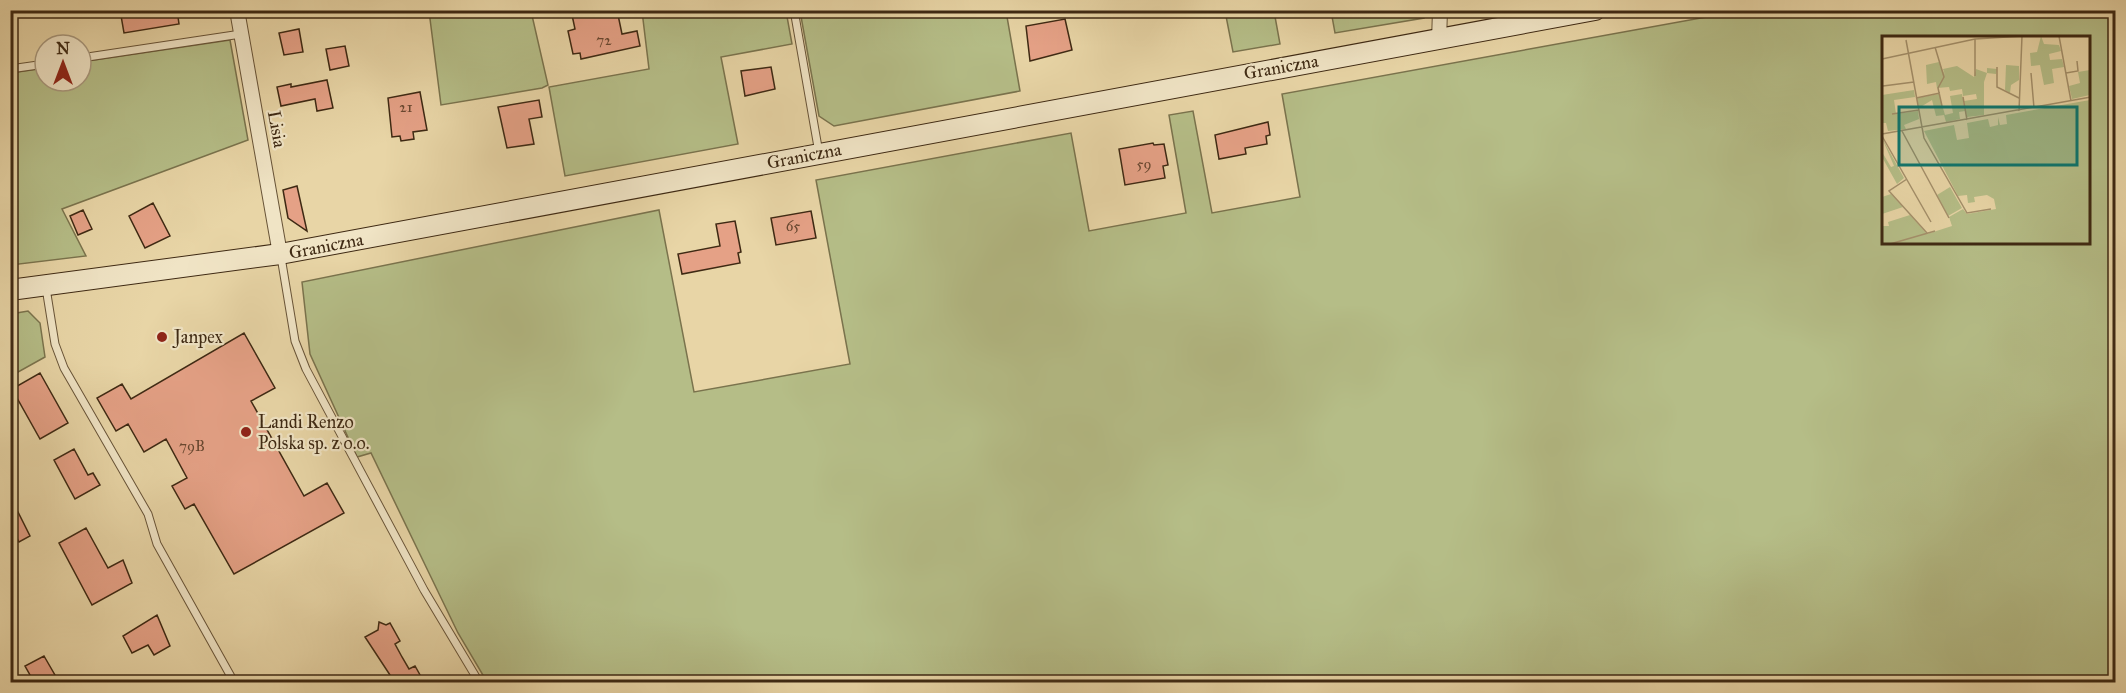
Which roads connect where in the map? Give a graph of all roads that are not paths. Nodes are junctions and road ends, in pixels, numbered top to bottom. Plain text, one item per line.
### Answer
1 (237, 10) edge
2 (794, 10) edge
3 (1440, 10) edge
4 (1595, 10) edge
5 (241, 34) junction
6 (1439, 41) junction
7 (93, 56) edge
8 (33, 66) edge
9 (10, 69) edge
10 (819, 153) junction
11 (280, 254) junction
12 (45, 285) junction
13 (10, 290) edge
14 (234, 682) edge
15 (479, 682) edge

1 - 5 street, Lisia
2 - 10 lane
3 - 6 street
4 - 6 street, Graniczna
5 - 7 lane
5 - 11 street, Lisia
6 - 10 street, Graniczna
8 - 9 lane
10 - 11 street, Graniczna
11 - 12 street, Graniczna
11 - 15 lane
12 - 13 street, Graniczna
12 - 14 lane

